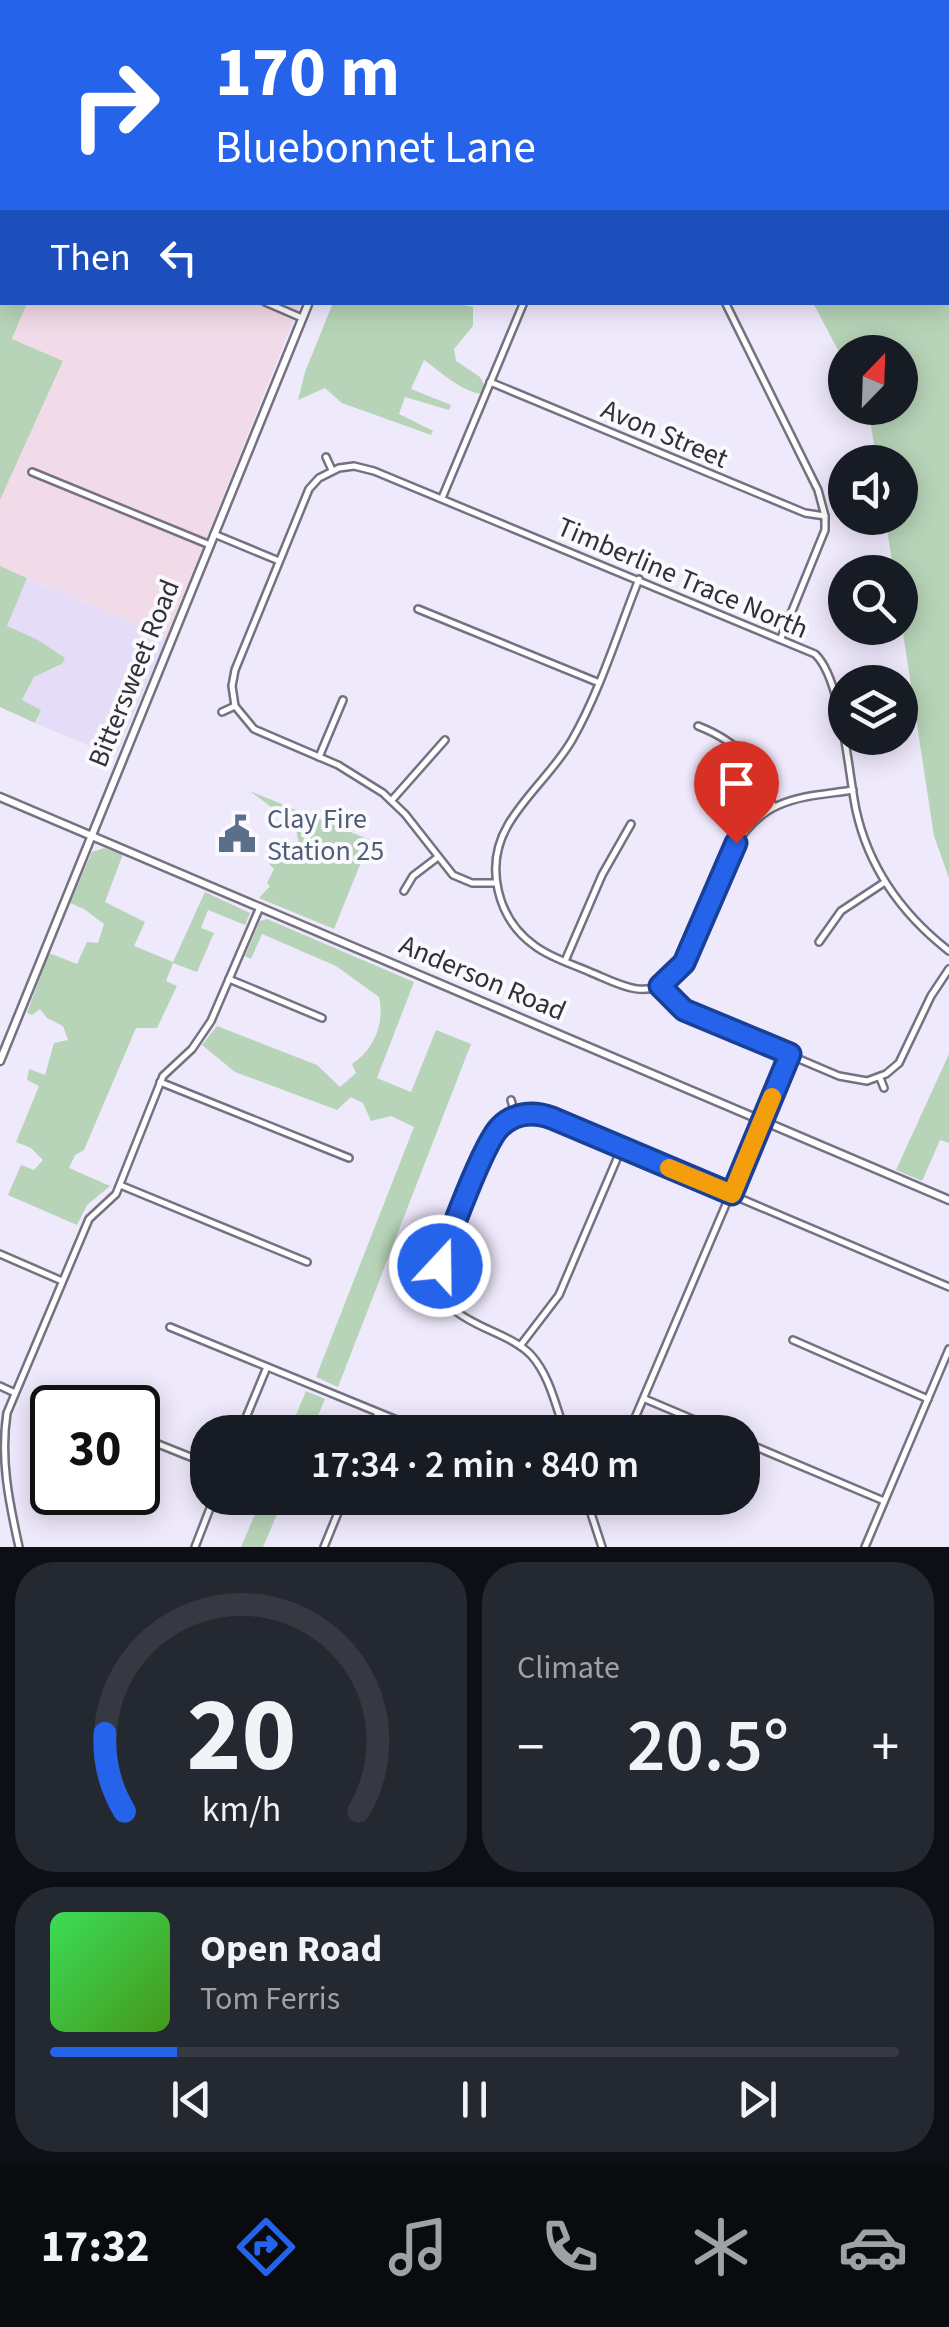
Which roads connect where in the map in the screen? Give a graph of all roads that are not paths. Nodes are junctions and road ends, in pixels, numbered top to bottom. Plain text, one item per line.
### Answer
1 (272, 305) edge
2 (308, 305) edge
3 (523, 305) edge
4 (726, 305) edge
5 (302, 318) junction
6 (490, 382) junction
7 (326, 456) dead end
8 (332, 470) junction
9 (32, 472) dead end
10 (442, 499) junction
11 (825, 516) junction
12 (214, 534) junction
13 (210, 544) junction
14 (278, 562) junction
15 (639, 579) junction
16 (418, 610) dead end
17 (782, 638) junction
18 (598, 682) junction
19 (343, 700) dead end
20 (235, 706) junction
21 (222, 712) dead end
22 (698, 726) dead end
23 (444, 740) dead end
24 (319, 757) junction
25 (853, 790) junction
26 (0, 796) edge
27 (392, 800) junction
28 (774, 807) junction
29 (631, 824) dead end
30 (92, 836) junction
31 (438, 857) junction
32 (885, 882) junction
33 (496, 883) junction
34 (404, 892) dead end
35 (260, 907) junction
36 (819, 942) dead end
37 (949, 952) edge
38 (565, 961) junction
39 (949, 969) edge
40 (229, 979) junction
41 (660, 986) junction
42 (322, 1018) dead end
43 (790, 1054) junction
44 (0, 1061) edge
45 (883, 1076) junction
46 (160, 1082) junction
47 (884, 1088) dead end
48 (510, 1100) dead end
49 (518, 1116) junction
50 (762, 1120) junction
51 (622, 1147) junction
52 (349, 1158) dead end
53 (120, 1185) junction
54 (732, 1194) junction
55 (949, 1200) edge
56 (0, 1254) edge
57 (307, 1262) dead end
58 (63, 1281) junction
59 (949, 1287) edge
60 (442, 1293) junction
61 (427, 1300) dead end
62 (170, 1327) dead end
63 (793, 1340) dead end
64 (520, 1346) junction
65 (949, 1349) edge
66 (267, 1367) junction
67 (0, 1386) edge
68 (15, 1393) junction
69 (644, 1399) junction
70 (928, 1399) junction
71 (378, 1413) joint
72 (247, 1415) edge
73 (383, 1415) edge
74 (559, 1415) edge
75 (637, 1415) edge
76 (682, 1415) edge
77 (160, 1445) edge
78 (760, 1449) edge
79 (190, 1457) edge
80 (3, 1485) edge
81 (884, 1501) junction
82 (207, 1515) edge
83 (337, 1515) edge
84 (592, 1515) edge
85 (18, 1547) edge
86 (195, 1547) edge
87 (324, 1547) edge
88 (602, 1547) edge
89 (866, 1547) edge

1 - 5 street
2 - 5 street, Bittersweet Road
3 - 6 street
4 - 11 street
5 - 12 street, Bittersweet Road
6 - 10 street
6 - 11 street, Avon Street
7 - 8 street
8 - 10 street, Timberline Trace North
8 - 14 street
9 - 13 street
10 - 15 street, Timberline Trace North
11 - 17 street
12 - 13 street, Bittersweet Road
12 - 14 street
13 - 30 street, Bittersweet Road
14 - 20 street
15 - 17 street, Timberline Trace North
15 - 18 street
16 - 18 street
17 - 25 street, Timberline Trace North
18 - 33 street
19 - 24 street
20 - 21 street
20 - 24 street
22 - 28 street
23 - 27 street
24 - 27 street
25 - 28 street
25 - 32 street, Timberline Trace North
26 - 30 street, Anderson Road
27 - 31 street
28 - 41 street
29 - 38 street
30 - 35 street, Anderson Road
30 - 44 street, Bittersweet Road
31 - 33 street
31 - 34 street
32 - 36 street
32 - 37 street, Timberline Trace North
33 - 38 street
35 - 40 street
35 - 50 street, Anderson Road
38 - 41 street
39 - 45 street
40 - 42 street
40 - 46 street
41 - 43 street
43 - 45 street
43 - 50 street
45 - 47 street
46 - 52 street
46 - 53 street
48 - 49 street
49 - 51 street
49 - 60 street
50 - 54 street
50 - 55 street, Anderson Road
51 - 54 street
51 - 64 street
53 - 57 street
53 - 58 street
54 - 59 street
54 - 69 street
56 - 58 street
58 - 68 street
60 - 61 street
60 - 64 street
62 - 66 street
63 - 70 street
64 - 74 street
65 - 70 street
66 - 71 street
66 - 72 street
67 - 68 street
68 - 80 street
69 - 75 street
69 - 76 street
70 - 81 street
71 - 73 street
77 - 79 street
78 - 81 street
80 - 85 street
81 - 89 street
82 - 86 street
83 - 87 street
84 - 88 street

